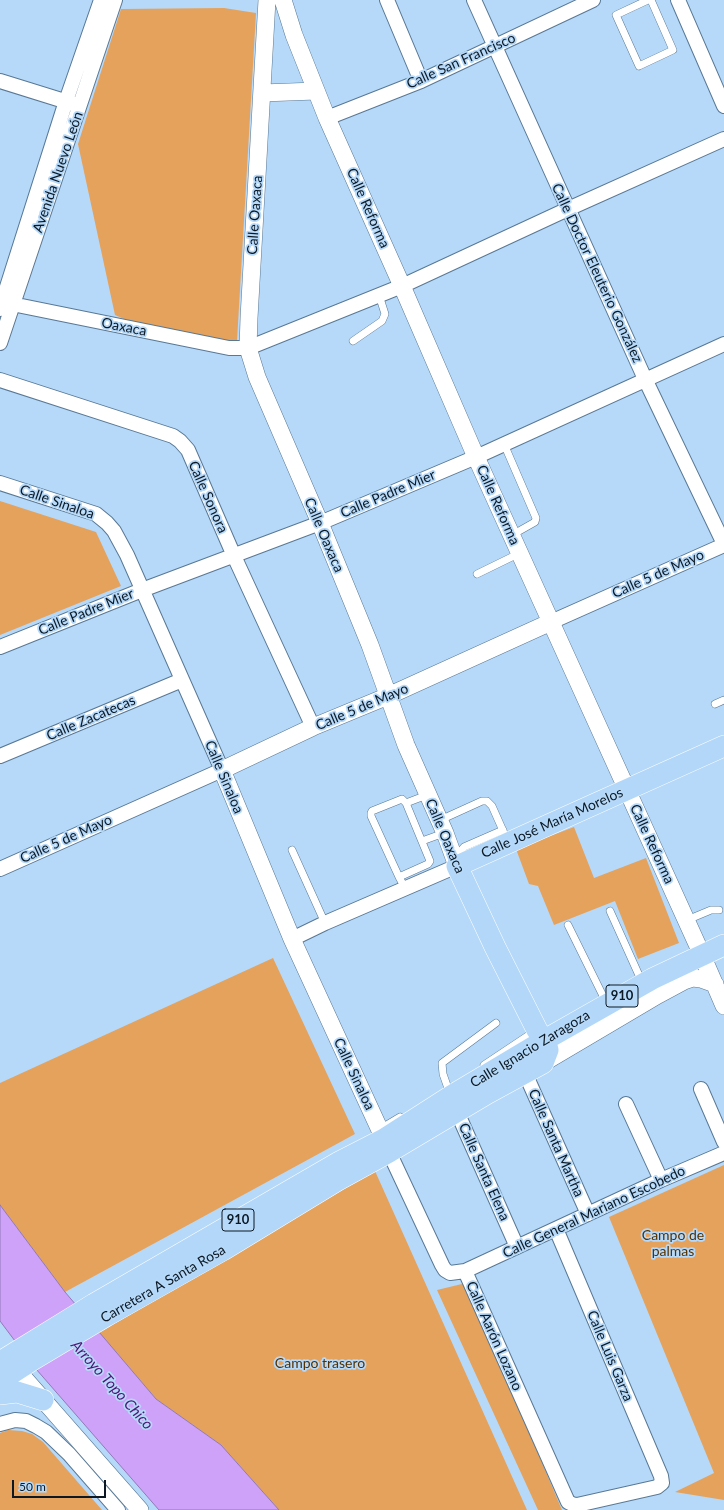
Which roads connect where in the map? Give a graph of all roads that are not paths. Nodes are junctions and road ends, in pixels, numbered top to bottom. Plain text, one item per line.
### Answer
1 (101, 0) edge
2 (115, 0) edge
3 (267, 0) edge
4 (283, 0) edge
5 (387, 0) edge
6 (474, 0) edge
7 (593, 0) edge
8 (650, 0) edge
9 (678, 0) edge
10 (638, 2) edge
11 (96, 36) junction
12 (495, 47) junction
13 (84, 49) junction
14 (98, 52) junction
15 (0, 81) edge
16 (421, 81) junction
17 (316, 91) junction
18 (262, 93) junction
19 (66, 101) junction
20 (81, 106) junction
21 (724, 106) edge
22 (327, 118) junction
23 (724, 139) edge
24 (53, 141) junction
25 (67, 145) junction
26 (48, 181) junction
27 (568, 209) junction
28 (402, 286) junction
29 (379, 295) junction
30 (4, 304) edge
31 (0, 340) edge
32 (353, 341) dead end
33 (724, 344) edge
34 (248, 348) junction
35 (645, 379) junction
36 (0, 380) edge
37 (504, 444) junction
38 (476, 457) junction
39 (0, 483) edge
40 (320, 523) junction
41 (512, 535) junction
42 (724, 545) edge
43 (520, 553) junction
44 (234, 556) junction
45 (476, 574) dead end
46 (142, 590) junction
47 (551, 622) junction
48 (0, 647) edge
49 (182, 680) junction
50 (388, 696) junction
51 (724, 700) edge
52 (715, 704) dead end
53 (313, 727) junction
54 (724, 746) edge
55 (0, 756) edge
56 (241, 761) junction
57 (222, 770) junction
58 (627, 790) junction
59 (231, 792) junction
60 (427, 795) junction
61 (406, 803) junction
62 (441, 827) junction
63 (506, 836) junction
64 (422, 841) junction
65 (292, 850) dead end
66 (457, 866) junction
67 (0, 869) edge
68 (402, 883) junction
69 (719, 910) dead end
70 (610, 911) dead end
71 (687, 920) junction
72 (325, 923) junction
73 (568, 925) dead end
74 (292, 939) junction
75 (724, 946) edge
76 (702, 955) junction
77 (643, 984) junction
78 (715, 984) junction
79 (607, 1004) junction
80 (724, 1006) edge
81 (496, 1023) dead end
82 (549, 1039) junction
83 (480, 1067) dead end
84 (525, 1073) junction
85 (701, 1090) dead end
86 (450, 1095) junction
87 (626, 1104) dead end
88 (407, 1112) dead end
89 (384, 1140) junction
90 (724, 1142) edge
91 (724, 1153) edge
92 (661, 1180) junction
93 (588, 1214) junction
94 (556, 1229) junction
95 (517, 1247) junction
96 (465, 1271) junction
97 (19, 1359) edge
98 (0, 1381) edge
99 (0, 1394) edge
100 (43, 1400) junction
101 (0, 1424) edge
102 (593, 1506) edge
103 (118, 1510) edge
104 (140, 1510) edge

1 - 11 street
2 - 11 street, Avenida Nuevo León
3 - 18 street, Calle Oaxaca
4 - 17 street, Calle Reforma
5 - 16 street
6 - 12 street, Calle Doctor Eleuterio González
7 - 12 street, Calle San Francisco
8 - 10 lane
8 - 10 lane
9 - 21 street
11 - 13 street
11 - 14 street, Avenida Nuevo León
12 - 16 street, Calle San Francisco
12 - 27 street, Calle Doctor Eleuterio González
13 - 14 street
13 - 19 street
14 - 20 street, Avenida Nuevo León
15 - 19 street
16 - 22 street, Calle San Francisco
17 - 18 street
17 - 22 street, Calle Reforma
18 - 34 street, Calle Oaxaca
19 - 20 street
19 - 24 street
20 - 25 street, Avenida Nuevo León
22 - 28 street, Calle Reforma
23 - 27 street
24 - 25 street
24 - 26 street
25 - 26 street, Avenida Nuevo León
26 - 30 street, Avenida Nuevo León
27 - 28 street
27 - 35 street, Calle Doctor Eleuterio González
28 - 29 street
28 - 38 street, Calle Reforma
29 - 32 lane
29 - 34 street
30 - 31 street, Avenida Nuevo León
30 - 34 street, Oaxaca
33 - 35 street, Calle Padre Mier
34 - 40 street, Calle Oaxaca
35 - 37 street, Calle Padre Mier
35 - 42 street, Calle Doctor Eleuterio González
36 - 44 street, Calle Sonora
37 - 38 street, Calle Padre Mier
37 - 41 lane
38 - 40 street, Calle Padre Mier
38 - 41 street, Calle Reforma
39 - 46 street, Calle Sinaloa
40 - 44 street, Calle Padre Mier
40 - 50 street, Calle Oaxaca
41 - 43 street, Calle Reforma
42 - 47 street, Calle 5 de Mayo
43 - 45 lane
43 - 47 street, Calle Reforma
44 - 46 street, Calle Padre Mier
44 - 53 street, Calle Sonora
46 - 48 street, Calle Padre Mier
46 - 49 street, Calle Sinaloa
47 - 50 street, Calle 5 de Mayo
47 - 58 street, Calle Reforma
49 - 55 street, Calle Zacatecas
49 - 57 street, Calle Sinaloa
50 - 53 street, Calle 5 de Mayo
50 - 60 street, Calle Oaxaca
51 - 52 lane
53 - 56 street, Calle 5 de Mayo
54 - 58 main road, Calle José María Morelos
56 - 57 street, Calle 5 de Mayo
56 - 59 street
57 - 59 street, Calle Sinaloa
57 - 67 street, Calle 5 de Mayo
58 - 63 main road, Calle José María Morelos
58 - 71 street, Calle Reforma
59 - 74 street, Calle Sinaloa
60 - 61 lane
60 - 62 street, Calle Oaxaca
61 - 64 lane
61 - 68 lane
62 - 63 lane
62 - 64 lane
62 - 66 street, Calle Oaxaca
63 - 66 main road, Calle José María Morelos
64 - 68 lane
65 - 72 lane
66 - 68 street, Calle José María Morelos
66 - 82 main road, Calle Oaxaca
68 - 72 street, Calle José María Morelos
69 - 71 lane
70 - 77 lane
71 - 76 street, Calle Reforma
72 - 74 street, Calle José María Morelos
73 - 79 lane
74 - 89 street, Calle Sinaloa
75 - 76 main road, Calle Ignacio Zaragoza
76 - 77 main road, Calle Ignacio Zaragoza / 910
76 - 78 street, Calle Reforma
77 - 79 main road, Calle Ignacio Zaragoza / 910
78 - 80 street, Calle Reforma
78 - 82 street, Calle Ignacio Zaragoza / 910
79 - 82 main road, Calle Ignacio Zaragoza / 910
81 - 86 lane
82 - 83 lane
82 - 84 main road, Calle Ignacio Zaragoza / 910
82 - 86 main road, Calle Ignacio Zaragoza / 910
84 - 86 main road, Calle Ignacio Zaragoza / 910
84 - 93 street, Calle Santa Martha
85 - 90 street
86 - 89 main road, 910
86 - 95 street, Calle Santa Elena
87 - 92 street
88 - 89 lane
89 - 96 street, Calle Aarón Lozano
89 - 97 main road, Carretera A Santa Rosa / 910
91 - 92 street, Calle General Mariano Escobedo
92 - 93 street, Calle General Mariano Escobedo
93 - 94 street, Calle General Mariano Escobedo
94 - 95 street, Calle General Mariano Escobedo
94 - 102 street, Calle Luis Garza
95 - 96 street, Calle General Mariano Escobedo
96 - 102 street, Calle Aarón Lozano
97 - 98 main road, Carretera A Santa Rosa / 910
97 - 100 street
99 - 100 main road
100 - 104 street
101 - 103 street

